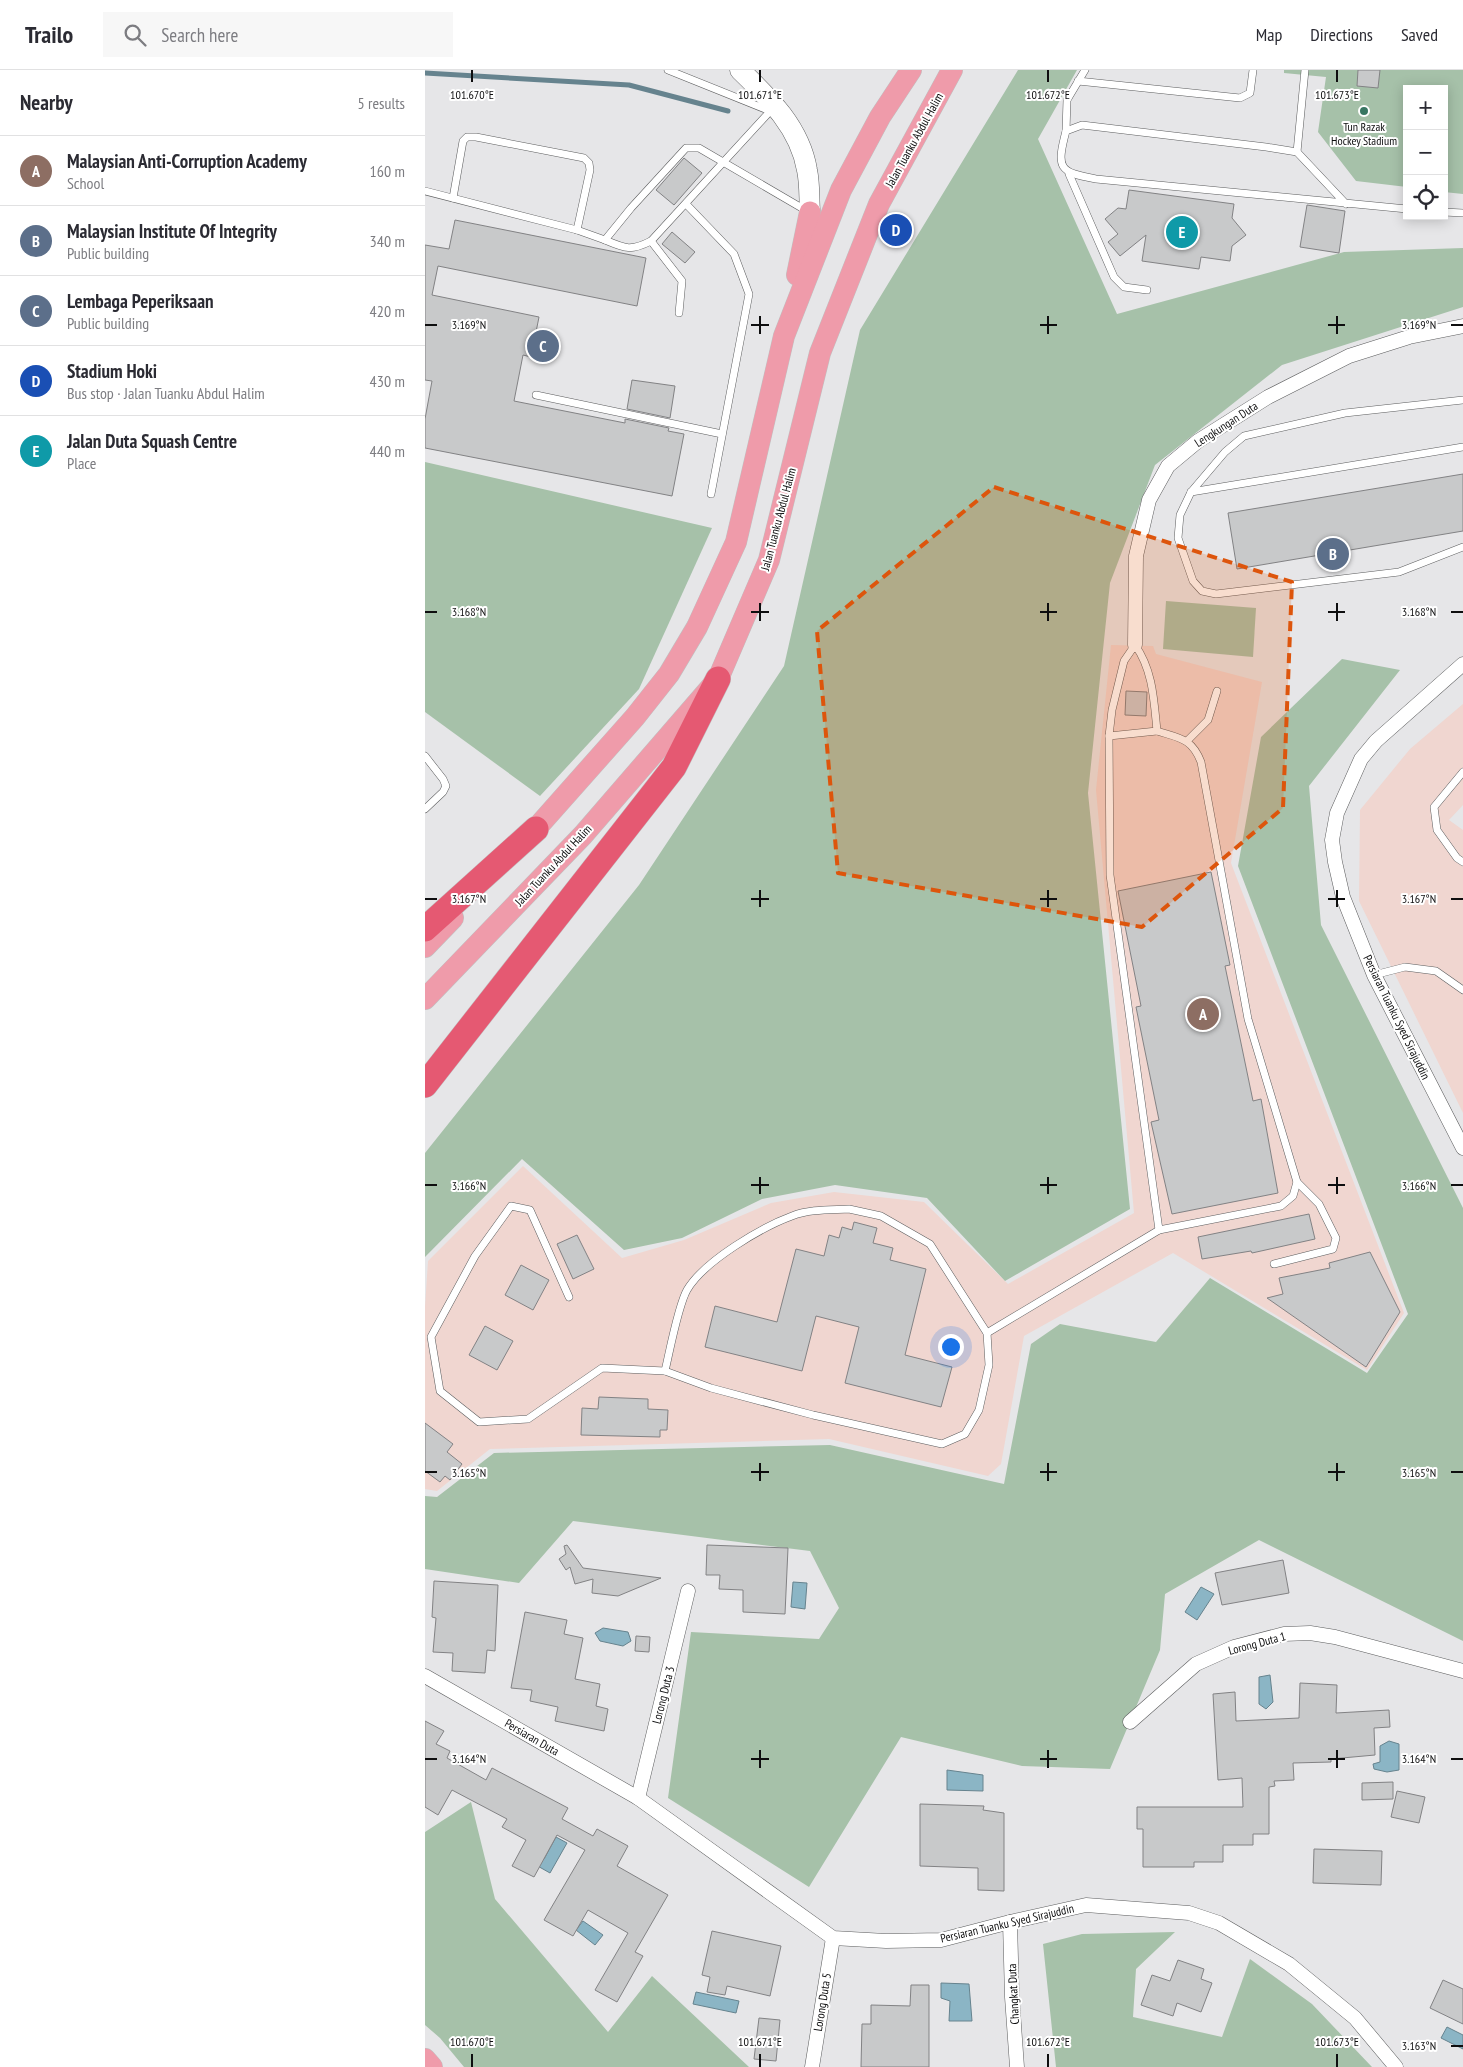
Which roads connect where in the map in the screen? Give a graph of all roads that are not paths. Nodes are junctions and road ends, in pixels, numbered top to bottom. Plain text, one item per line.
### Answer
1 (668, 70) edge
2 (740, 70) edge
3 (911, 70) edge
4 (952, 70) edge
5 (1085, 70) edge
6 (1253, 70) edge
7 (1305, 70) edge
8 (1078, 81) junction
9 (773, 108) junction
10 (1066, 132) junction
11 (1297, 152) junction
12 (723, 163) junction
13 (1069, 174) junction
14 (425, 191) edge
15 (453, 198) junction
16 (685, 204) junction
17 (1347, 204) junction
18 (1403, 209) edge
19 (810, 212) junction
20 (1448, 212) edge
21 (1463, 213) edge
22 (577, 230) junction
23 (605, 240) junction
24 (651, 241) junction
25 (1147, 290) dead end
26 (679, 313) dead end
27 (1463, 326) edge
28 (783, 336) junction
29 (537, 395) dead end
30 (1463, 400) edge
31 (722, 434) junction
32 (1463, 447) edge
33 (1191, 492) junction
34 (711, 494) dead end
35 (1463, 547) edge
36 (1135, 645) junction
37 (1463, 664) edge
38 (718, 679) junction
39 (1217, 691) dead end
40 (1157, 731) junction
41 (1109, 736) junction
42 (1187, 741) junction
43 (425, 756) edge
44 (1463, 772) edge
45 (425, 809) edge
46 (536, 829) junction
47 (1463, 862) edge
48 (425, 929) edge
49 (425, 947) edge
50 (1374, 975) junction
51 (1463, 990) edge
52 (425, 999) edge
53 (425, 1085) edge
54 (1463, 1148) edge
55 (1297, 1182) junction
56 (1159, 1230) junction
57 (1274, 1264) dead end
58 (569, 1298) dead end
59 (987, 1333) junction
60 (665, 1371) junction
61 (688, 1591) dead end
62 (1463, 1671) edge
63 (425, 1676) edge
64 (1130, 1722) dead end
65 (638, 1798) junction
66 (1010, 1922) junction
67 (833, 1938) junction
68 (425, 2059) edge
69 (432, 2067) edge
70 (812, 2067) edge
71 (1017, 2067) edge
72 (1396, 2067) edge

1 - 9 lane
2 - 9 street
3 - 28 main road
4 - 38 main road, Jalan Tuanku Abdul Halim
5 - 8 lane
6 - 8 lane
7 - 11 lane
8 - 10 lane
9 - 12 lane
9 - 19 street
10 - 11 lane
10 - 13 lane
11 - 17 lane
12 - 16 lane
12 - 19 lane
12 - 23 lane
13 - 17 lane
13 - 25 lane
14 - 15 lane
15 - 22 lane
15 - 22 lane
16 - 24 lane
16 - 31 lane
17 - 18 lane
19 - 28 main road
20 - 21 lane
22 - 23 lane
23 - 24 lane
24 - 26 lane
27 - 36 street, Lengkungan Duta
28 - 46 main road
29 - 31 lane
30 - 33 lane
31 - 34 lane
32 - 33 lane
33 - 35 lane
36 - 40 lane
36 - 41 lane
37 - 50 street, Persiaran Tuanku Syed Sirajuddin
38 - 52 main road, Jalan Tuanku Abdul Halim
38 - 53 highway
39 - 42 lane
40 - 41 lane
40 - 42 lane
41 - 56 lane
42 - 55 lane
43 - 45 lane
44 - 47 lane
46 - 48 highway
46 - 49 main road
50 - 51 lane
50 - 54 street, Persiaran Tuanku Syed Sirajuddin
55 - 56 lane
55 - 57 lane
56 - 59 lane
58 - 60 lane
59 - 60 lane
59 - 60 lane
61 - 65 street, Lorong Duta 3
62 - 64 street, Lorong Duta 1
63 - 65 street, Persiaran Duta
65 - 67 street
66 - 67 street, Persiaran Tuanku Syed Sirajuddin
66 - 71 street, Changkat Duta
66 - 72 street, Persiaran Tuanku Syed Sirajuddin
67 - 70 street, Lorong Duta 5
68 - 69 main road

